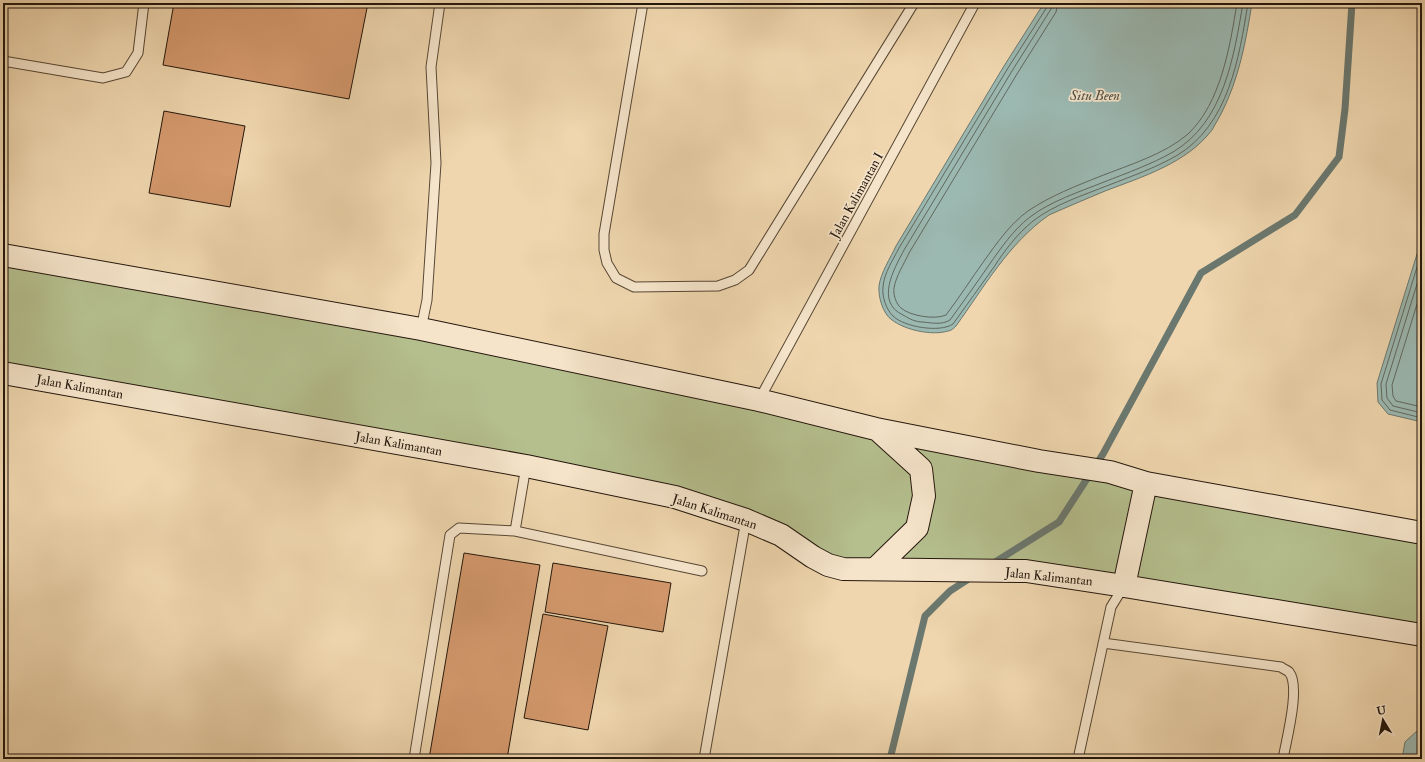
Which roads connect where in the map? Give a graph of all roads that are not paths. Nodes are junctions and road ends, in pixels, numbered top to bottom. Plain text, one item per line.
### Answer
1 (144, 3) edge
2 (440, 3) edge
3 (643, 3) edge
4 (914, 3) edge
5 (975, 3) edge
6 (3, 61) edge
7 (3, 255) edge
8 (421, 329) junction
9 (3, 373) edge
10 (759, 400) junction
11 (876, 428) junction
12 (526, 466) junction
13 (1146, 483) junction
14 (746, 520) junction
15 (515, 531) junction
16 (1422, 533) edge
17 (876, 568) junction
18 (702, 571) dead end
19 (1124, 586) junction
20 (1422, 635) edge
21 (1103, 643) junction
22 (414, 759) edge
23 (704, 759) edge
24 (1078, 759) edge
25 (1283, 759) edge

1 - 6 lane
2 - 8 lane
3 - 4 lane
5 - 10 lane, Jalan Kalimantan I
7 - 8 street
8 - 10 street
9 - 12 street, Jalan Kalimantan
10 - 11 street
11 - 13 street
11 - 17 street
12 - 14 street, Jalan Kalimantan
12 - 15 lane
13 - 16 street
13 - 19 street
14 - 17 street, Jalan Kalimantan
14 - 23 lane
15 - 18 lane
15 - 22 lane
17 - 19 street, Jalan Kalimantan
19 - 20 street, Jalan Kalimantan
19 - 21 lane
21 - 24 lane
21 - 25 lane

